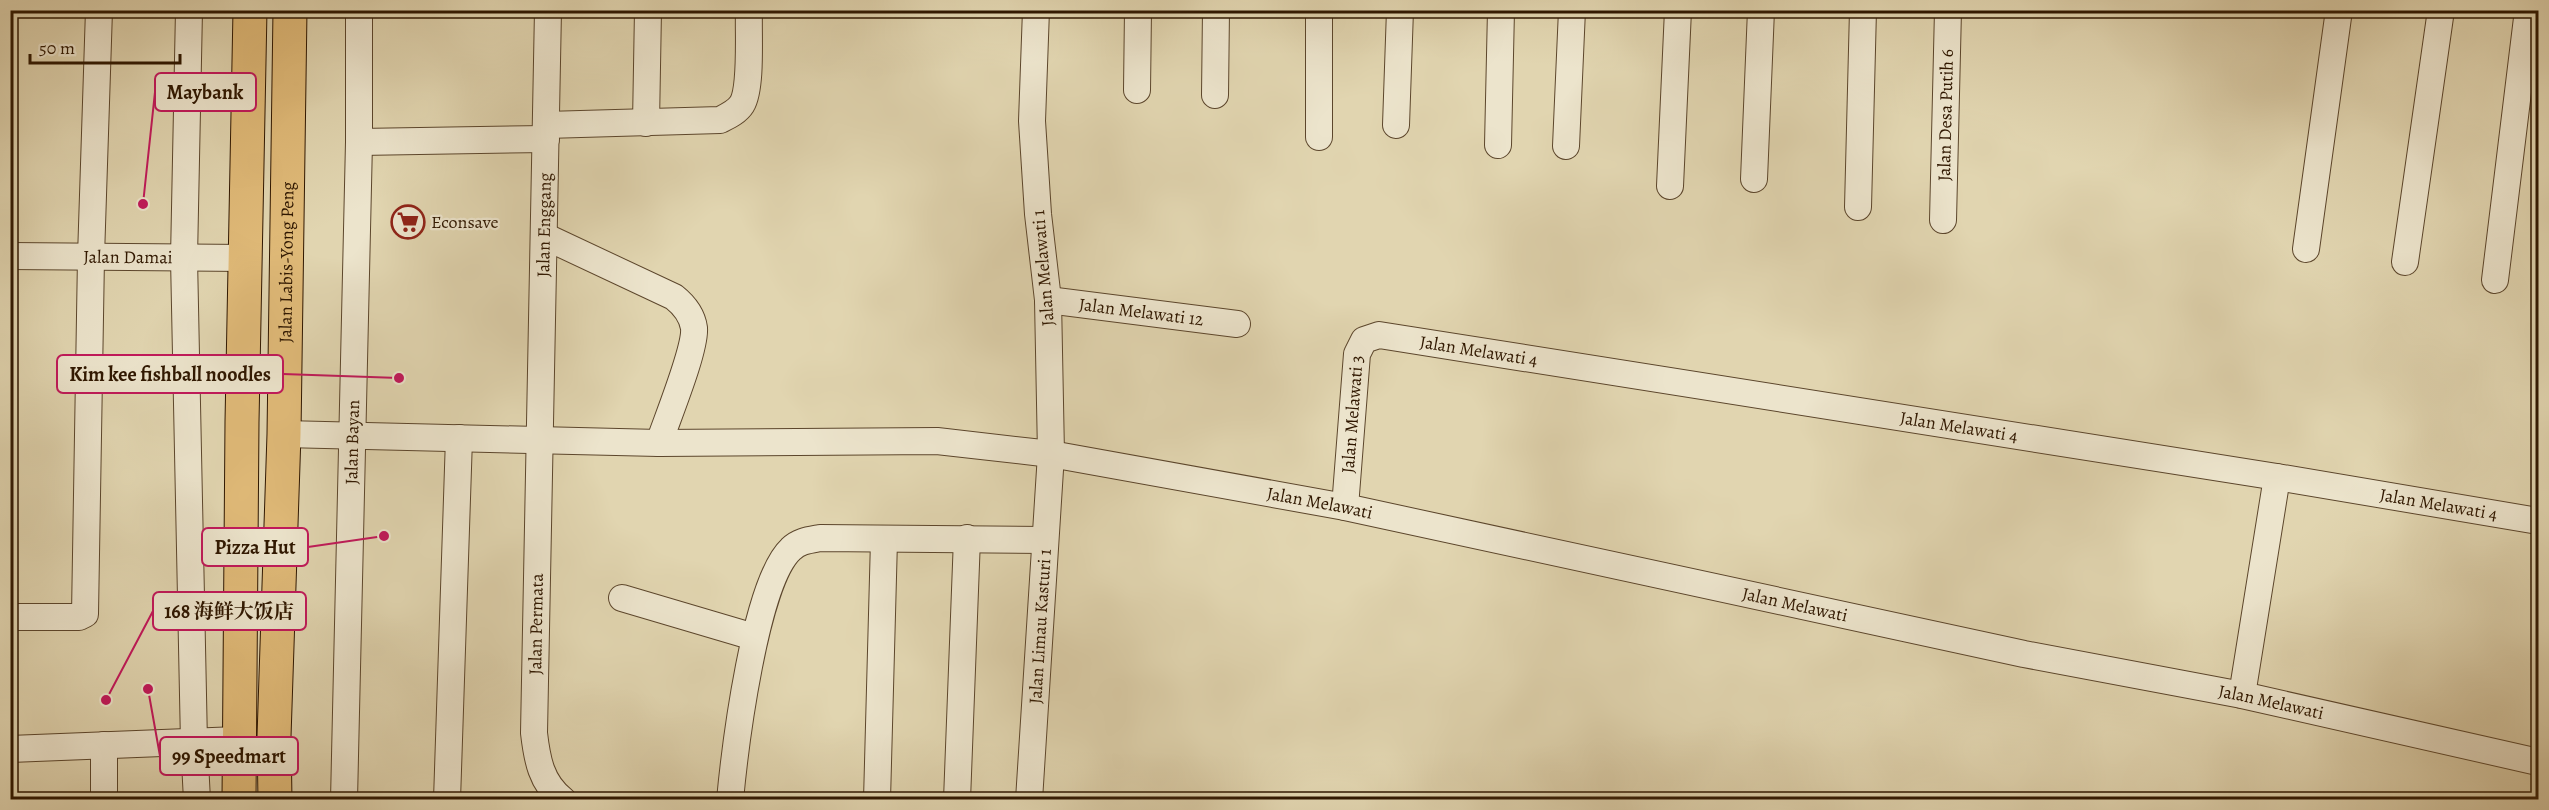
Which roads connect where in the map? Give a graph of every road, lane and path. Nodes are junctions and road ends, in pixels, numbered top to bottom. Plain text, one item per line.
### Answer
1 (99, 10) edge
2 (189, 10) edge
3 (250, 10) edge
4 (290, 10) edge
5 (359, 10) edge
6 (548, 10) edge
7 (648, 10) edge
8 (748, 10) edge
9 (1036, 10) edge
10 (1138, 10) edge
11 (1216, 10) edge
12 (1319, 10) edge
13 (1400, 10) edge
14 (1501, 10) edge
15 (1572, 10) edge
16 (1678, 10) edge
17 (1761, 10) edge
18 (1863, 10) edge
19 (1948, 10) edge
20 (2339, 10) edge
21 (2441, 10) edge
22 (2528, 10) edge
23 (1137, 90) dead end
24 (1215, 95) dead end
25 (645, 123) junction
26 (1396, 125) dead end
27 (546, 132) junction
28 (1319, 137) dead end
29 (359, 142) junction
30 (1498, 144) dead end
31 (1566, 146) dead end
32 (1754, 179) dead end
33 (1670, 186) dead end
34 (1858, 207) dead end
35 (1942, 220) dead end
36 (544, 236) junction
37 (2306, 249) dead end
38 (10, 256) edge
39 (91, 257) junction
40 (184, 258) junction
41 (246, 258) junction
42 (2406, 262) dead end
43 (2495, 280) dead end
44 (1048, 300) junction
45 (1236, 324) dead end
46 (1379, 335) joint
47 (284, 434) junction
48 (352, 435) junction
49 (459, 438) junction
50 (540, 440) junction
51 (659, 443) junction
52 (1051, 454) junction
53 (2277, 477) junction
54 (1345, 507) junction
55 (2538, 521) edge
56 (967, 538) junction
57 (868, 540) junction
58 (1045, 540) junction
59 (622, 598) dead end
60 (10, 617) edge
61 (754, 637) junction
62 (2242, 695) junction
63 (238, 740) junction
64 (194, 743) junction
65 (104, 745) junction
66 (10, 749) edge
67 (2538, 762) edge
68 (104, 800) edge
69 (197, 800) edge
70 (239, 800) edge
71 (275, 800) edge
72 (344, 800) edge
73 (447, 800) edge
74 (563, 800) edge
75 (730, 800) edge
76 (877, 800) edge
77 (957, 800) edge
78 (1029, 800) edge

1 - 39 street
2 - 40 street
3 - 41 highway
4 - 47 highway, Jalan Labis-Yong Peng
5 - 29 street, Jalan Bayan
6 - 27 street, Jalan Enggang
7 - 25 street
8 - 25 street
9 - 44 street, Jalan Melawati 1
10 - 23 street
11 - 24 street
12 - 28 street
13 - 26 street
14 - 30 street
15 - 31 street
16 - 33 street
17 - 32 street
18 - 34 street
19 - 35 street, Jalan Desa Putih 6
20 - 37 street
21 - 42 street
22 - 43 street
25 - 27 street
27 - 29 street
27 - 36 street, Jalan Enggang
29 - 48 street, Jalan Bayan
36 - 50 street, Jalan Enggang
36 - 51 street
38 - 39 street, Jalan Damai
39 - 40 street, Jalan Damai
39 - 60 street
40 - 41 street, Jalan Damai
40 - 64 street
41 - 63 highway
44 - 45 street, Jalan Melawati 12
44 - 52 street, Jalan Melawati 1
46 - 53 street, Jalan Melawati 4
46 - 54 street, Jalan Melawati 3
47 - 48 street, Jalan Melawati
47 - 71 highway, Jalan Labis-Yong Peng
48 - 49 street, Jalan Melawati
48 - 72 street, Jalan Bayan
49 - 50 street, Jalan Melawati
49 - 73 street
50 - 51 street, Jalan Melawati
50 - 74 street, Jalan Permata
51 - 52 street, Jalan Melawati
52 - 54 street, Jalan Melawati
52 - 58 street, Jalan Limau Kasturi 1
53 - 55 street, Jalan Melawati 4
53 - 62 street
54 - 62 street, Jalan Melawati
56 - 57 street
56 - 58 street
56 - 77 street
57 - 61 street
57 - 76 street
58 - 78 street, Jalan Limau Kasturi 1
59 - 61 street
61 - 75 street
62 - 67 street, Jalan Melawati
63 - 64 street
63 - 70 highway
64 - 65 street
64 - 69 street
65 - 66 street
65 - 68 street

